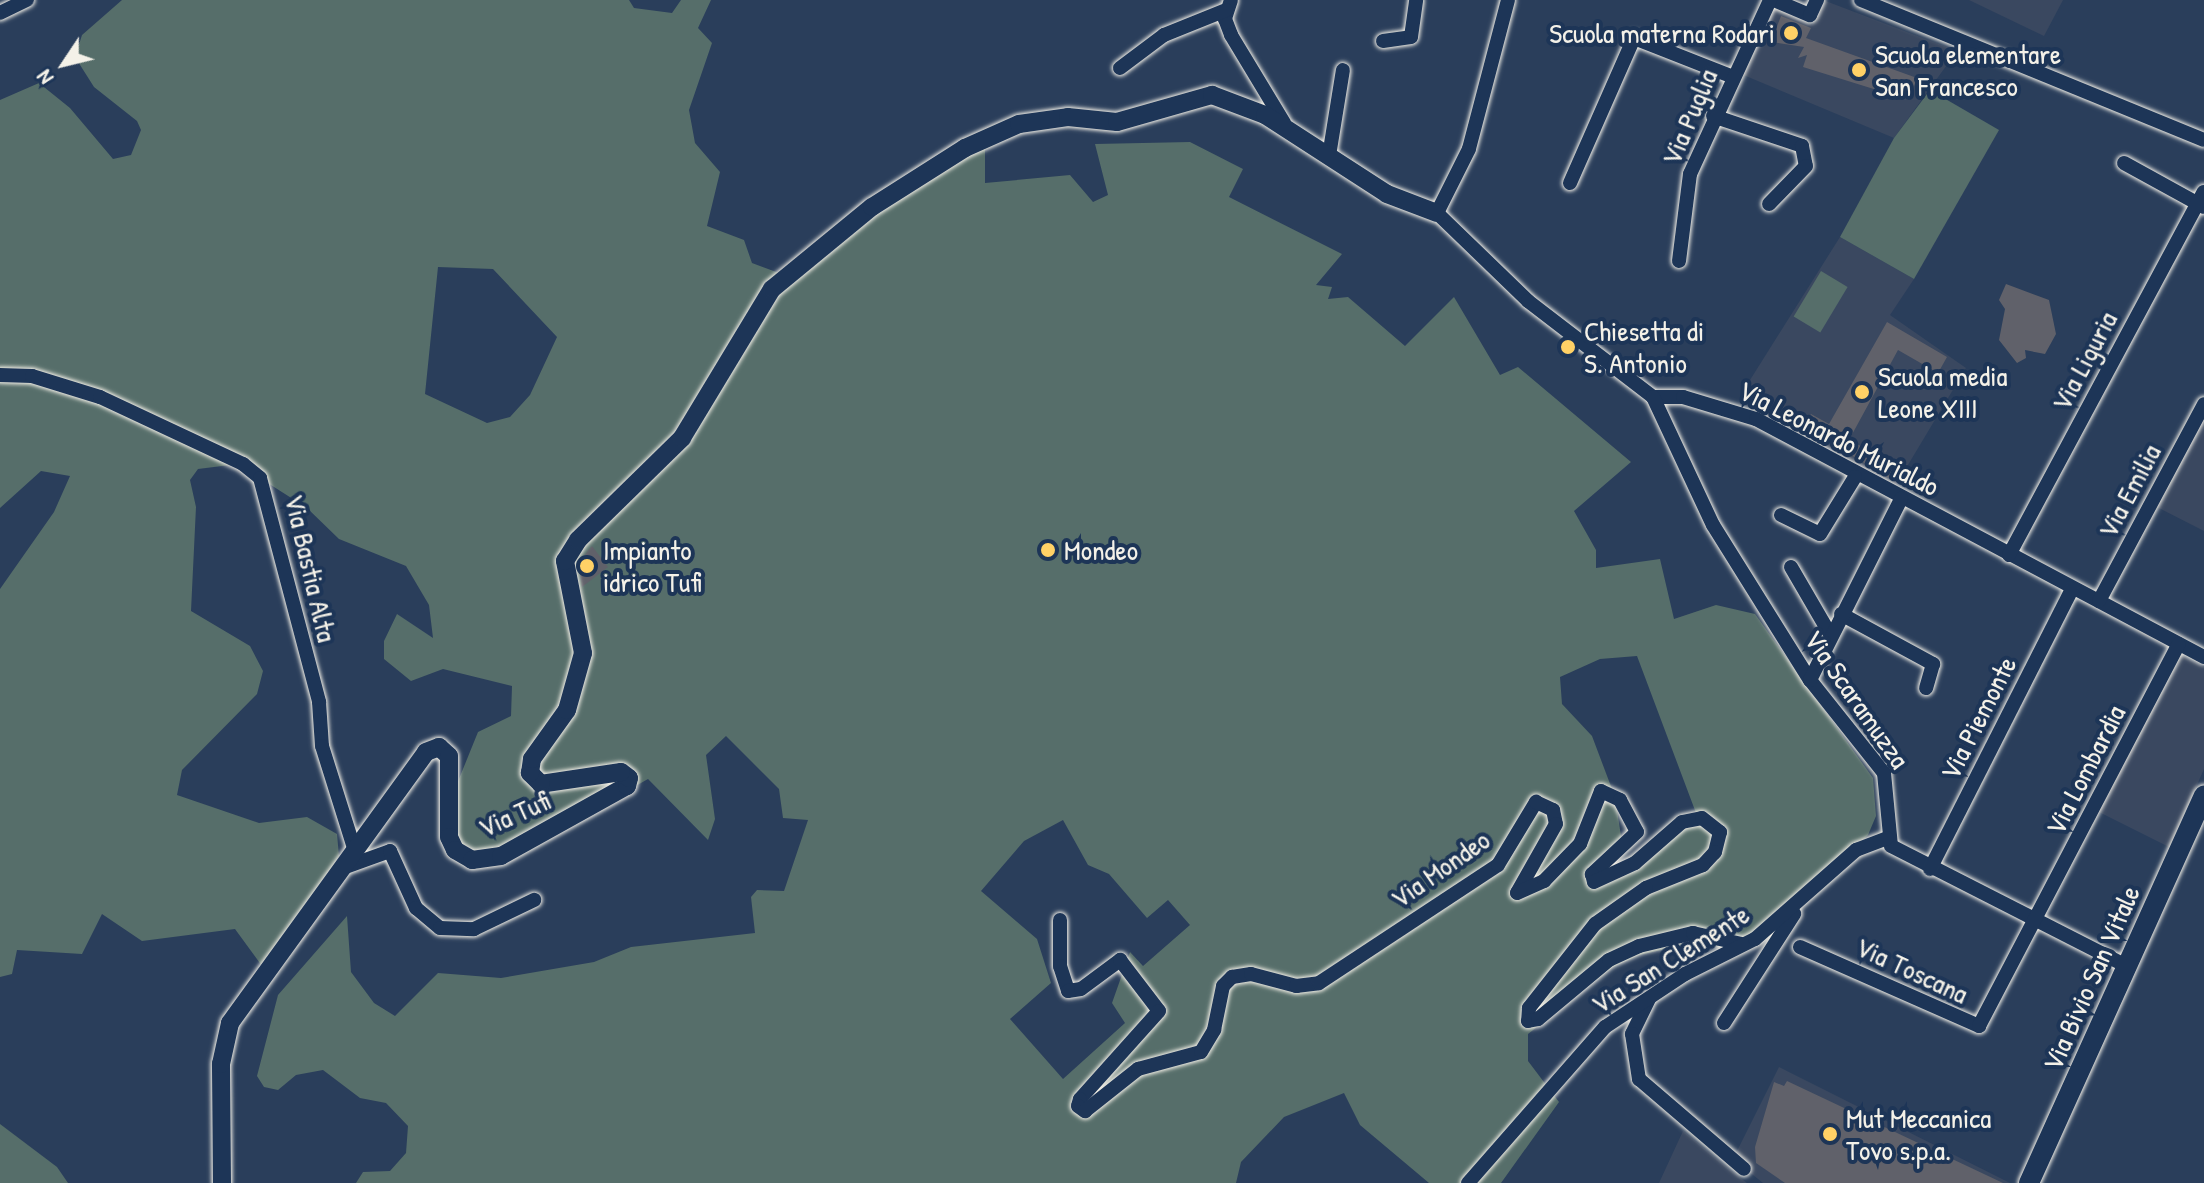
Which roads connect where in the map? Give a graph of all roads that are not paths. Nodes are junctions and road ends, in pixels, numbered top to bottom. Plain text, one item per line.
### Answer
1 (27, 0) edge
2 (1416, 0) edge
3 (1508, 0) edge
4 (1772, 0) edge
5 (1817, 0) edge
6 (1861, 0) edge
7 (1228, 5) edge
8 (0, 13) edge
9 (1383, 41) dead end
10 (1120, 68) dead end
11 (1343, 70) dead end
12 (1733, 77) junction
13 (1713, 116) junction
14 (1290, 129) junction
15 (2204, 140) edge
16 (1329, 156) junction
17 (2124, 163) dead end
18 (1570, 183) dead end
19 (2202, 201) edge
20 (1769, 204) dead end
21 (1437, 213) junction
22 (1679, 261) dead end
23 (0, 375) edge
24 (1653, 397) junction
25 (2204, 404) edge
26 (1855, 477) junction
27 (1901, 499) junction
28 (1781, 515) dead end
29 (2009, 555) junction
30 (1791, 567) dead end
31 (2072, 589) junction
32 (2099, 601) junction
33 (1841, 614) junction
34 (1830, 634) junction
35 (2179, 644) junction
36 (2204, 657) edge
37 (1810, 680) junction
38 (1926, 688) dead end
39 (2204, 796) edge
40 (1887, 838) junction
41 (355, 851) junction
42 (343, 868) junction
43 (1930, 869) junction
44 (534, 900) dead end
45 (1799, 907) junction
46 (2037, 919) junction
47 (1060, 920) dead end
48 (1742, 944) junction
49 (1800, 947) dead end
50 (2127, 966) junction
51 (1649, 998) junction
52 (1724, 1023) dead end
53 (1744, 1169) dead end
54 (222, 1183) edge
55 (1468, 1183) edge
56 (2029, 1183) edge

1 - 8 street
2 - 9 street
3 - 21 street
4 - 5 street
4 - 12 street, Via Puglia
6 - 15 street
7 - 10 street
7 - 14 street
11 - 16 street
12 - 13 street, Via Puglia
12 - 18 street
13 - 20 street
13 - 22 street, Via Puglia
14 - 16 street
14 - 41 street, Via Tufi
16 - 21 street
17 - 19 street
19 - 29 street, Via Liguria
21 - 24 street, Via Leonardo Murialdo
23 - 41 street, Via Bastia Alta
24 - 26 street, Via Leonardo Murialdo
24 - 37 street, Via Scaramuzza
25 - 32 street, Via Emilia
26 - 27 street, Via Leonardo Murialdo
26 - 28 street
27 - 29 street, Via Leonardo Murialdo
27 - 33 street
29 - 31 street, Via Leonardo Murialdo
30 - 34 street
31 - 32 street, Via Leonardo Murialdo
31 - 43 street, Via Piemonte
32 - 35 street, Via Leonardo Murialdo
33 - 34 street
33 - 38 street
34 - 37 street
35 - 36 street, Via Leonardo Murialdo
35 - 46 street, Via Lombardia
37 - 40 street, Via Scaramuzza
39 - 50 main road, Via Bivio San Vitale
40 - 43 street
40 - 45 street, Via San Clemente
41 - 42 street, Via Tufi
42 - 44 street
42 - 54 street, Via Tufi
43 - 46 street
45 - 48 street, Via San Clemente
45 - 52 street
46 - 49 street, Via Toscana
46 - 50 street
47 - 48 street, Via Mondeo
48 - 51 street, Via San Clemente
50 - 56 main road, Via Bivio San Vitale
51 - 53 street
51 - 55 street, Via San Clemente

